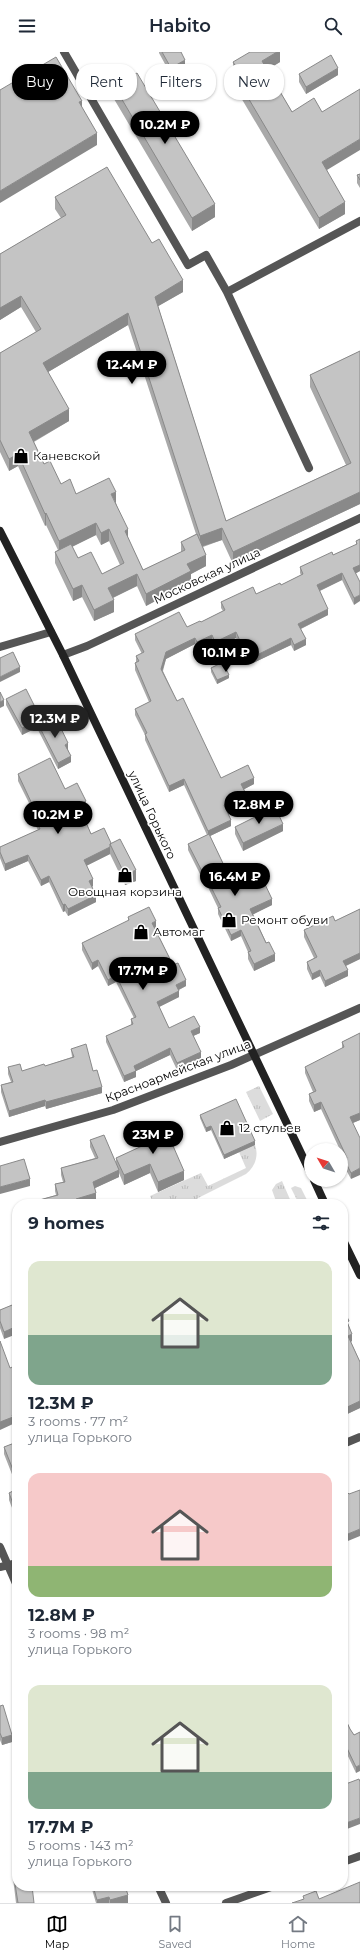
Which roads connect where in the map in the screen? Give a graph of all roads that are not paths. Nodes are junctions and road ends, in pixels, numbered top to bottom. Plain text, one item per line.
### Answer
1 (64, 52) edge
2 (360, 220) edge
3 (227, 292) junction
4 (309, 468) dead end
5 (360, 518) edge
6 (0, 531) edge
7 (51, 632) junction
8 (0, 648) edge
9 (63, 655) junction
10 (360, 1008) edge
11 (253, 1055) junction
12 (0, 1142) edge
13 (304, 1160) edge
14 (317, 1187) edge
15 (323, 1199) edge
16 (348, 1250) edge
17 (360, 1275) edge
18 (360, 1437) edge
19 (348, 1442) edge
20 (0, 1546) edge
21 (4, 1566) edge
22 (12, 1578) edge
23 (360, 1856) edge
24 (348, 1860) edge
25 (160, 1891) edge
26 (260, 1891) edge
27 (166, 1903) edge
28 (226, 1903) edge

1 - 3 street
2 - 3 street
3 - 4 street
5 - 9 street, Московская улица
6 - 7 main road, улица Горького
7 - 8 street
7 - 9 main road, улица Горького
9 - 11 main road, улица Горького
10 - 11 street, Красноармейская улица
11 - 12 street, Красноармейская улица
11 - 13 main road, улица Горького
14 - 15 main road
16 - 17 main road
18 - 19 street
20 - 21 street
21 - 22 street
23 - 24 street
25 - 27 street
26 - 28 street

